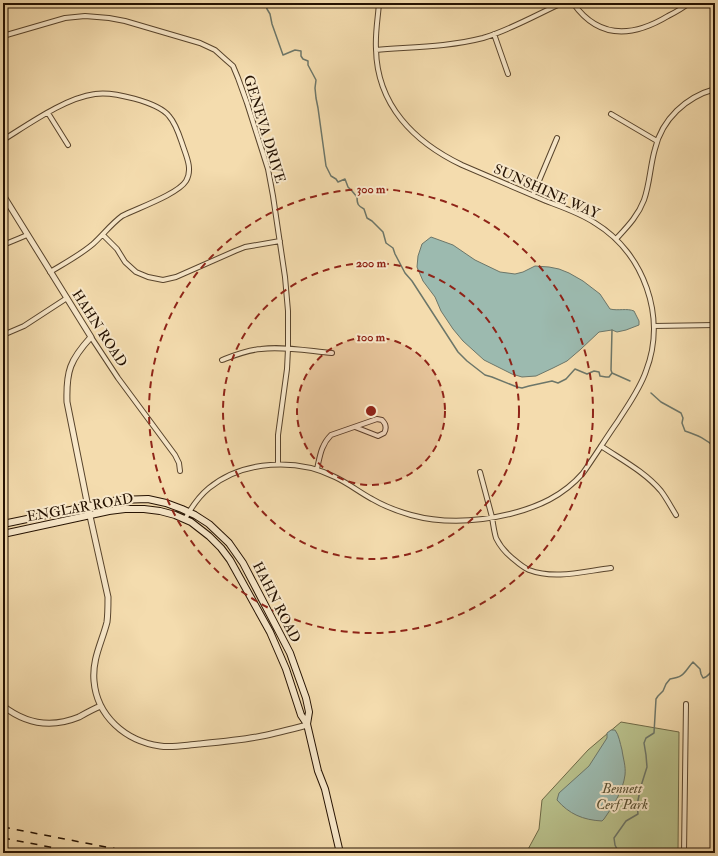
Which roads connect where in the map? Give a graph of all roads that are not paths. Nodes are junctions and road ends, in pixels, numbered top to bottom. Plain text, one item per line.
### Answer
1 (380, 3) edge
2 (562, 3) edge
3 (573, 3) edge
4 (690, 3) edge
5 (494, 34) junction
6 (3, 36) edge
7 (376, 50) junction
8 (508, 74) dead end
9 (715, 89) edge
10 (48, 112) junction
11 (611, 114) dead end
12 (556, 138) dead end
13 (3, 140) edge
14 (657, 141) junction
15 (68, 145) dead end
16 (3, 195) edge
17 (533, 195) junction
18 (27, 235) junction
19 (103, 235) junction
20 (616, 240) junction
21 (280, 241) junction
22 (3, 245) edge
23 (50, 272) junction
24 (66, 298) junction
25 (715, 325) edge
26 (654, 326) junction
27 (3, 335) edge
28 (91, 337) junction
29 (288, 349) junction
30 (332, 353) dead end
31 (222, 360) dead end
32 (355, 427) junction
33 (601, 446) junction
34 (278, 464) junction
35 (317, 469) junction
36 (180, 471) dead end
37 (480, 472) dead end
38 (88, 507) junction
39 (189, 512) junction
40 (89, 515) junction
41 (676, 515) dead end
42 (492, 518) junction
43 (185, 520) junction
44 (3, 524) edge
45 (3, 534) edge
46 (611, 568) dead end
47 (686, 704) dead end
48 (3, 706) edge
49 (101, 706) junction
50 (307, 725) junction
51 (340, 853) edge
52 (684, 853) edge

1 - 7 street, SUNSHINE WAY
2 - 5 street
3 - 4 street
5 - 7 street
5 - 8 street
6 - 21 street, GENEVA DRIVE
7 - 17 street, SUNSHINE WAY
9 - 14 street
10 - 13 street
10 - 15 street
10 - 19 street
11 - 14 street
12 - 17 street
14 - 20 street
16 - 18 street, HAHN ROAD
17 - 20 street, SUNSHINE WAY
18 - 22 street
18 - 23 street, HAHN ROAD
19 - 21 street
19 - 23 street
20 - 26 street, SUNSHINE WAY
21 - 29 street, GENEVA DRIVE
23 - 24 street, HAHN ROAD
24 - 27 street
24 - 28 street, HAHN ROAD
25 - 26 street
26 - 33 street, SUNSHINE WAY
28 - 36 street, HAHN ROAD
28 - 38 street
29 - 30 street
29 - 31 street
29 - 34 street, GENEVA DRIVE
32 - 32 street
32 - 35 street
33 - 41 street
33 - 42 street, SUNSHINE WAY
34 - 35 street, SUNSHINE WAY
34 - 39 street, SUNSHINE WAY
35 - 42 street, SUNSHINE WAY
37 - 42 street
38 - 39 main road, ENGLAR ROAD
38 - 40 street
38 - 44 main road, ENGLAR ROAD
39 - 43 street, SUNSHINE WAY
39 - 50 main road, HAHN ROAD
40 - 43 main road, ENGLAR ROAD
40 - 45 main road, ENGLAR ROAD
40 - 49 street
42 - 46 street
43 - 50 main road, HAHN ROAD
47 - 52 street
48 - 49 street
49 - 50 street
50 - 51 main road, HAHN ROAD

